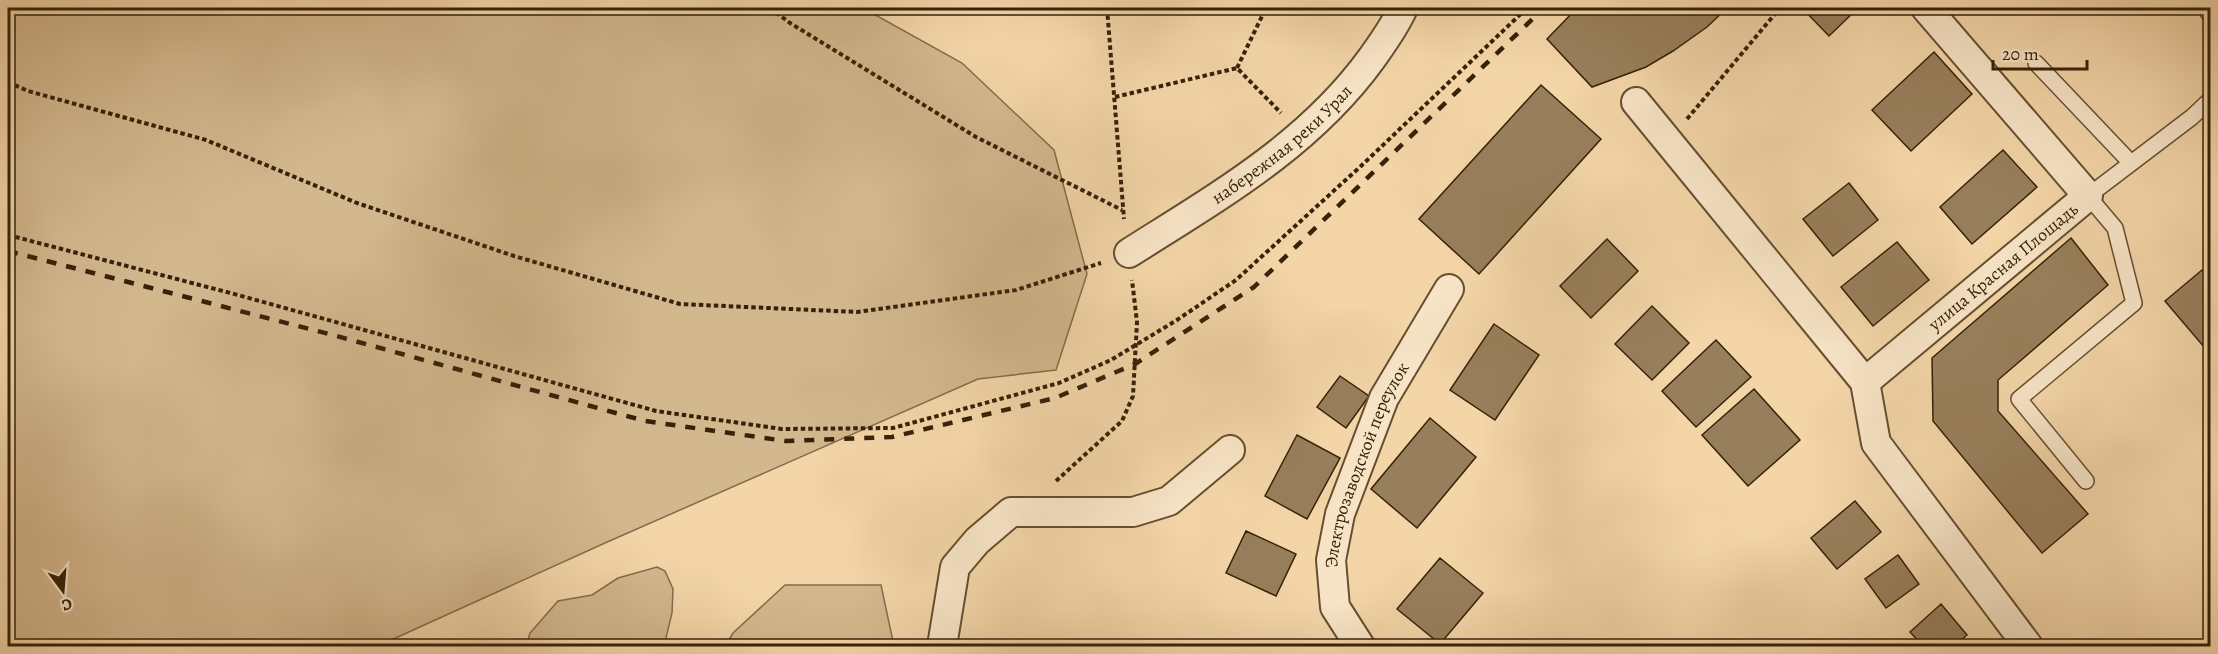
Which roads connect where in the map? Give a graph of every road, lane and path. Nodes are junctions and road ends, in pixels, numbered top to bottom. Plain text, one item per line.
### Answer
1 (770, 8) edge
2 (1107, 8) edge
3 (1266, 8) edge
4 (1403, 8) edge
5 (1527, 8) edge
6 (1780, 8) edge
7 (1926, 8) edge
8 (2205, 8) edge
9 (2211, 15) edge
10 (2036, 63) dead end
11 (1237, 68) junction
12 (8, 82) edge
13 (1116, 97) junction
14 (2211, 100) edge
15 (1636, 102) dead end
16 (1303, 135) junction
17 (1669, 141) junction
18 (2131, 163) junction
19 (2088, 196) junction
20 (1123, 210) junction
21 (8, 235) edge
22 (1129, 253) junction
23 (1449, 289) dead end
24 (1136, 346) junction
25 (1864, 382) junction
26 (1230, 450) dead end
27 (2086, 481) dead end
28 (1011, 512) junction
29 (942, 646) edge
30 (1360, 646) edge
31 (2028, 646) edge

1 - 20 path
2 - 13 path
3 - 11 path
4 - 16 street, набережная реки Урал
5 - 24 path
6 - 17 path
7 - 19 street, улица Красная Площадь
8 - 9 lane
10 - 18 lane
11 - 13 path
11 - 16 path
12 - 22 path
13 - 20 path
14 - 18 lane
15 - 17 street
16 - 22 street, набережная реки Урал
17 - 25 street
18 - 19 lane
19 - 25 street, улица Красная Площадь
19 - 27 lane
20 - 22 path
21 - 24 path
22 - 24 path
23 - 30 street, Электрозаводской переулок
24 - 28 path
25 - 31 street
26 - 28 street
28 - 29 street

